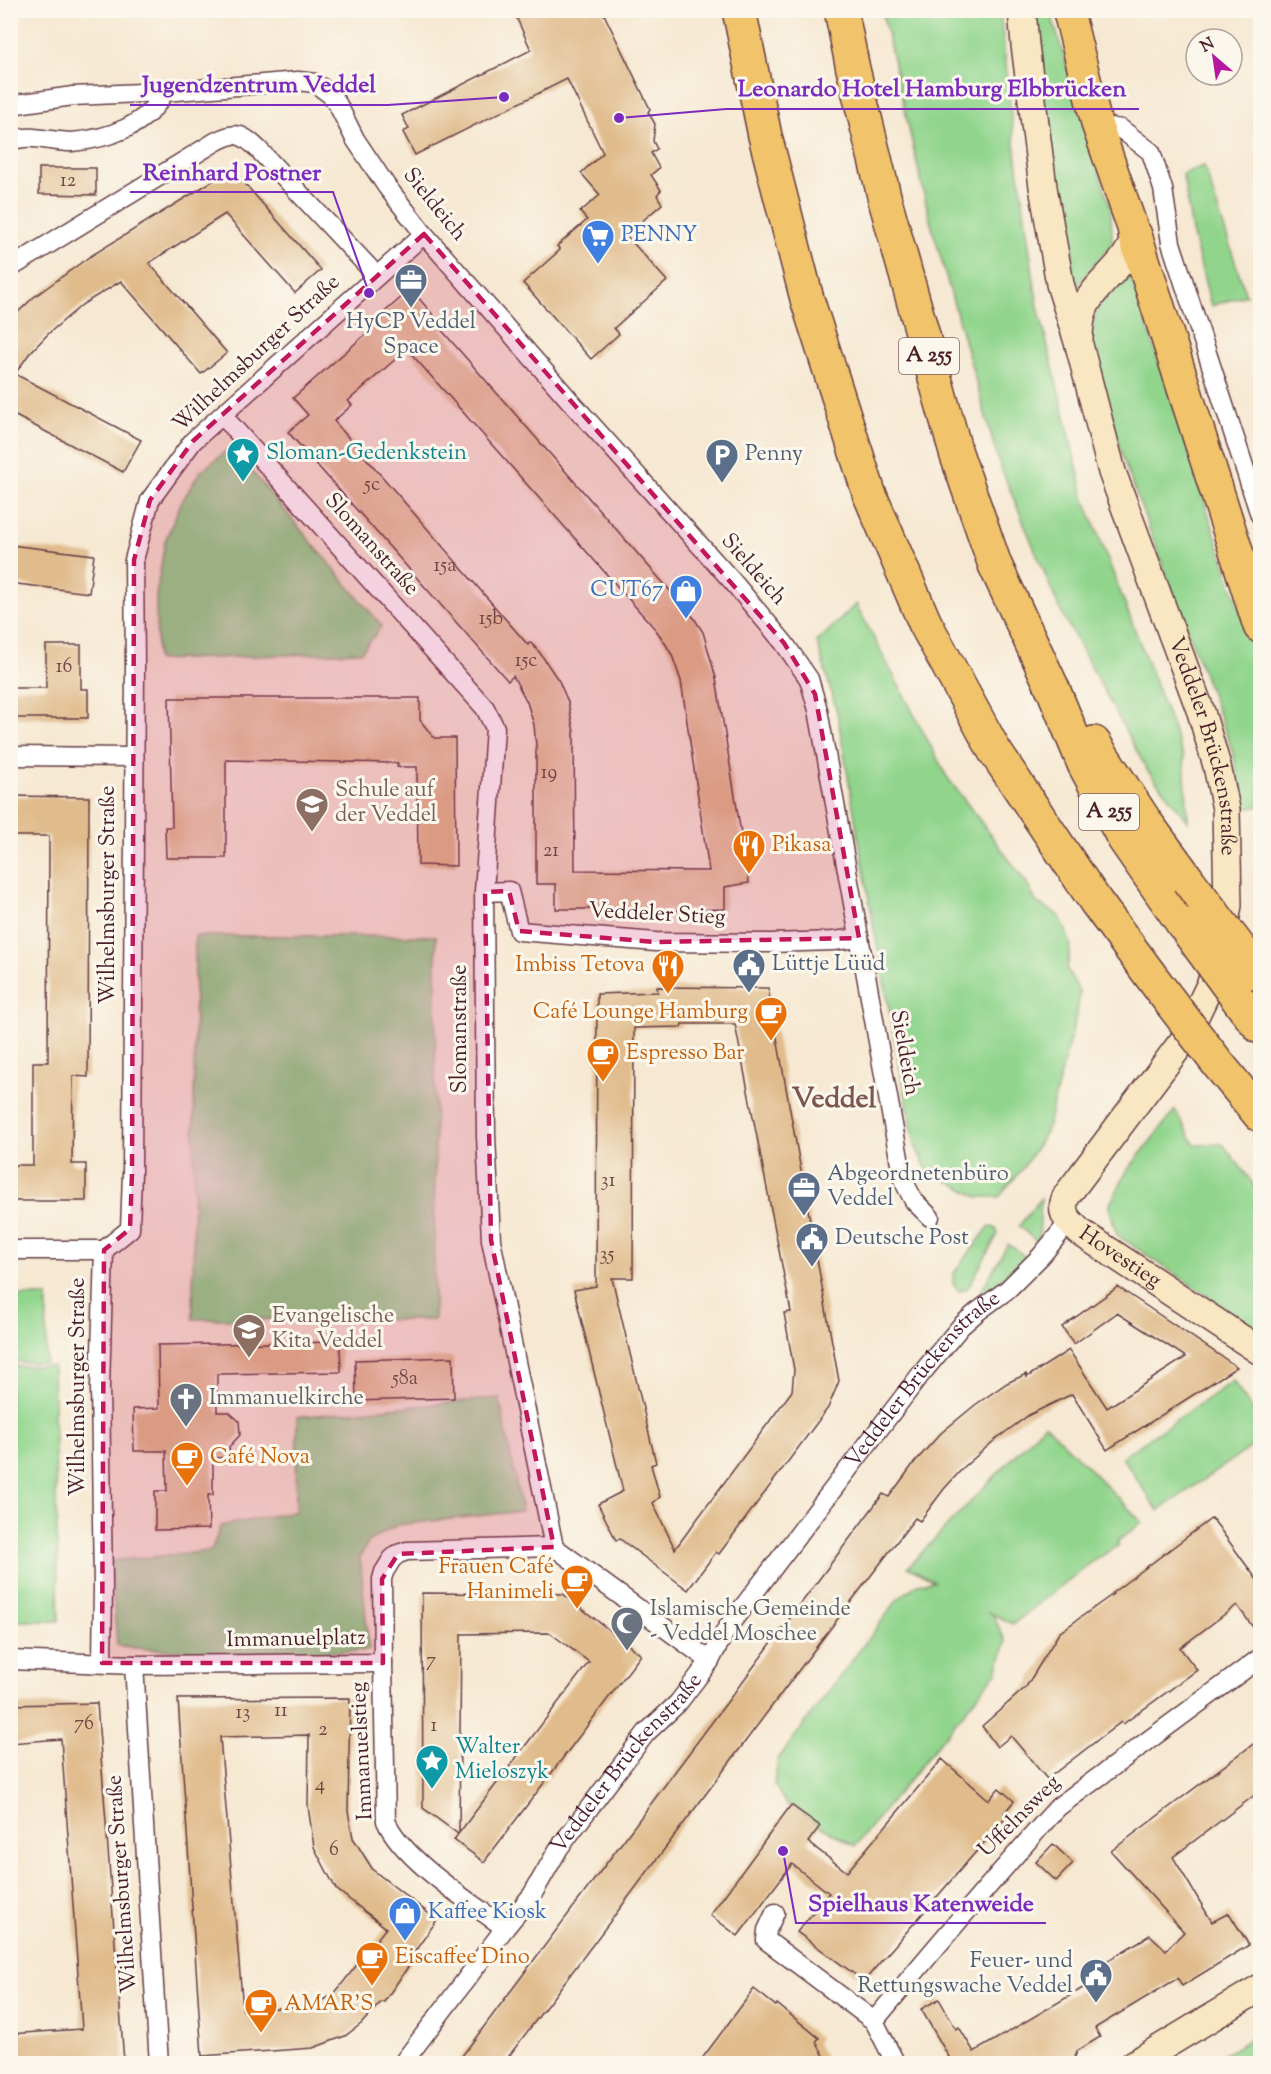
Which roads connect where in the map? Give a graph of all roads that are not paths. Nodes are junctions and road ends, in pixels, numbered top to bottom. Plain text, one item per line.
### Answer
1 (739, 10) edge
2 (841, 10) edge
3 (1022, 10) edge
4 (1068, 10) edge
5 (164, 92) junction
6 (10, 105) edge
7 (1097, 125) junction
8 (10, 140) edge
9 (424, 234) junction
10 (1135, 236) junction
11 (10, 268) edge
12 (377, 276) junction
13 (1079, 345) junction
14 (222, 415) junction
15 (1260, 515) edge
16 (1260, 626) edge
17 (1053, 689) junction
18 (10, 756) edge
19 (134, 758) junction
20 (484, 892) junction
21 (859, 938) junction
22 (1260, 975) edge
23 (1253, 1019) edge
24 (1260, 1114) edge
25 (1113, 1132) joint
26 (930, 1217) dead end
27 (1069, 1222) junction
28 (10, 1250) edge
29 (104, 1250) junction
30 (1260, 1351) edge
31 (554, 1547) junction
32 (1260, 1658) edge
33 (10, 1660) edge
34 (710, 1661) junction
35 (102, 1663) junction
36 (383, 1663) junction
37 (134, 1665) junction
38 (775, 1913) dead end
39 (505, 1928) junction
40 (1260, 1988) edge
41 (874, 2021) junction
42 (159, 2064) edge
43 (402, 2064) edge
44 (896, 2064) edge
45 (1134, 2064) edge

1 - 24 highway, A 255, bridge
2 - 17 highway, A 255
3 - 13 street, Veddeler Brückenstraße
4 - 7 main road
5 - 6 street
5 - 8 street
5 - 9 street, Sieldeich
7 - 10 main road
7 - 15 street
9 - 12 street, Wilhelmsburger Straße
9 - 21 street, Sieldeich
10 - 13 street, Veddeler Brückenstraße
10 - 16 highway
11 - 12 street
12 - 14 street, Wilhelmsburger Straße
13 - 25 street, Veddeler Brückenstraße
14 - 19 street, Wilhelmsburger Straße
14 - 20 street, Slomanstraße
17 - 22 highway, bridge
17 - 23 highway, A 255, bridge
18 - 19 street
19 - 29 street, Wilhelmsburger Straße
20 - 21 street, Veddeler Stieg
20 - 31 street, Slomanstraße
21 - 26 street, Sieldeich
25 - 27 street, Hovestieg
27 - 30 street, Hovestieg
27 - 34 street, Veddeler Brückenstraße
28 - 29 street
29 - 35 street, Wilhelmsburger Straße
31 - 34 street
31 - 36 street, Immanuelplatz
32 - 41 street, Uffelnsweg
33 - 35 street, Immanuelplatz
34 - 39 street, Veddeler Brückenstraße
35 - 37 street, Immanuelplatz
36 - 37 street, Immanuelplatz
36 - 39 street, Immanuelstieg
37 - 42 street, Wilhelmsburger Straße
38 - 41 street
39 - 43 street, Veddeler Brückenstraße
40 - 45 street
41 - 44 street

